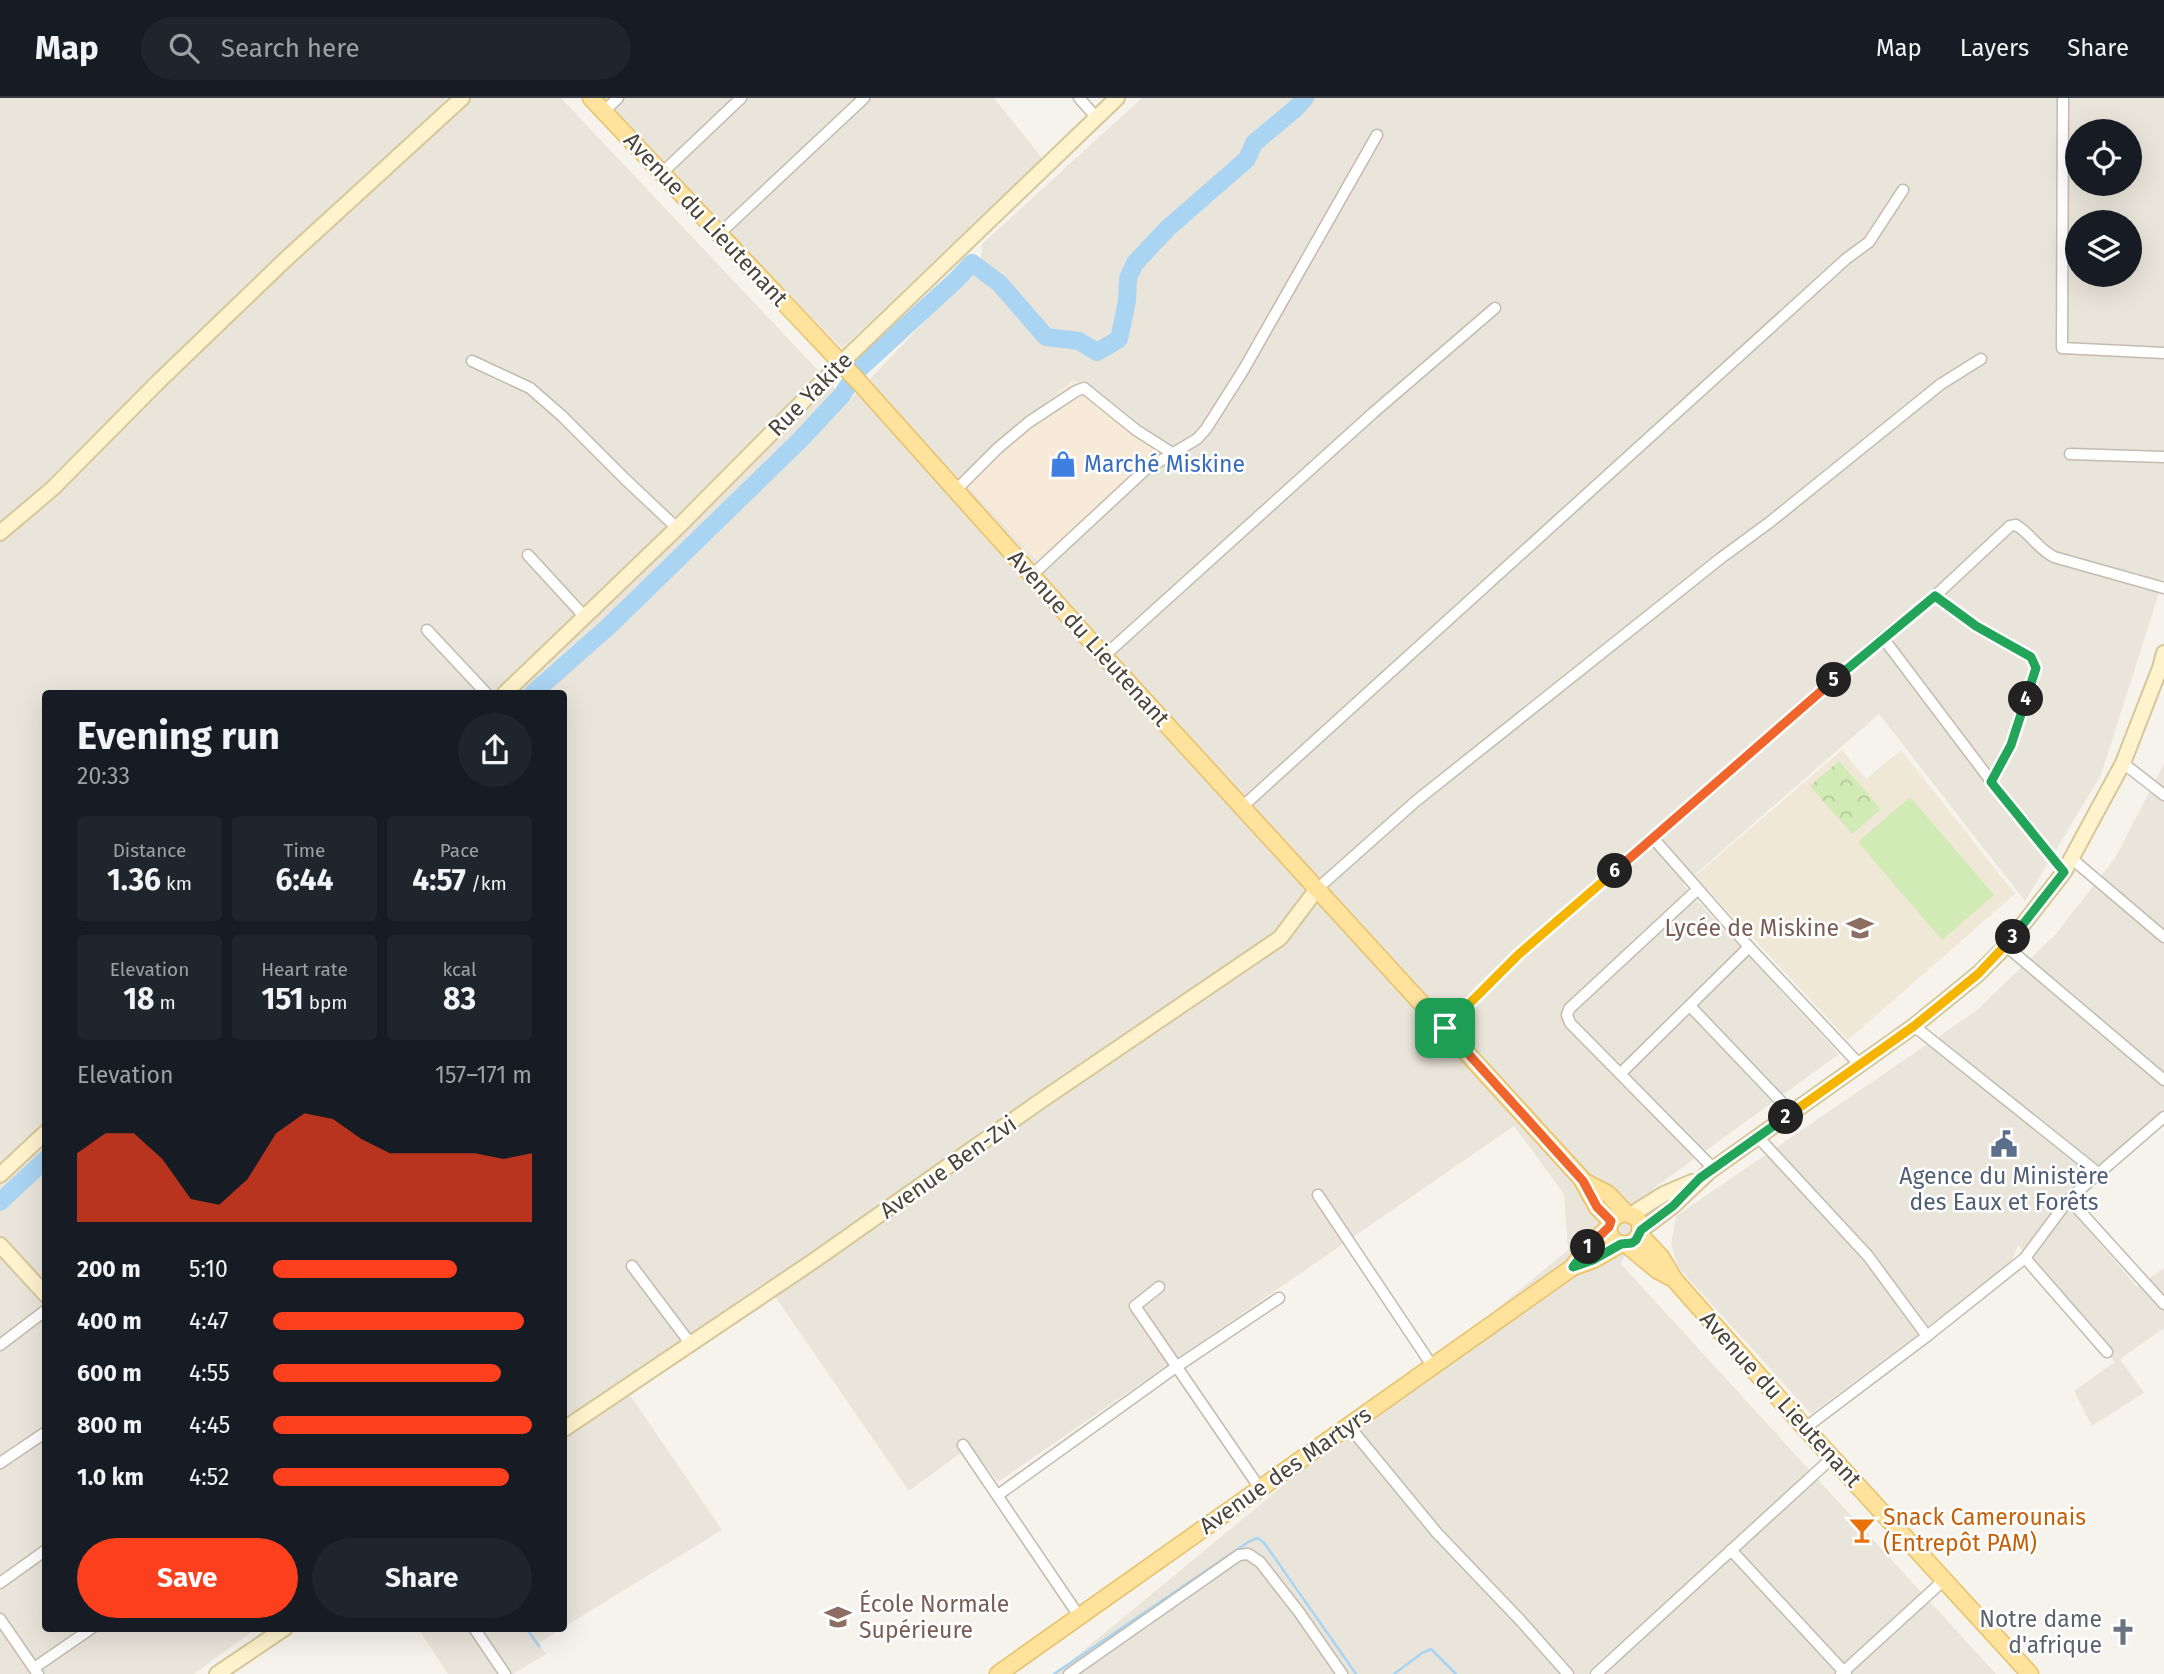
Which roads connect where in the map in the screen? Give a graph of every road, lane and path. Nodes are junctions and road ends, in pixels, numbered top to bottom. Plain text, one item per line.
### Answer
1 (462, 98) edge
2 (592, 98) edge
3 (618, 98) edge
4 (741, 98) edge
5 (864, 98) edge
6 (1079, 98) edge
7 (1117, 98) edge
8 (2063, 98) edge
9 (604, 111) junction
10 (1096, 117) junction
11 (1377, 135) dead end
12 (663, 172) junction
13 (1903, 190) dead end
14 (719, 234) junction
15 (1494, 308) dead end
16 (2164, 353) edge
17 (1981, 359) dead end
18 (472, 361) dead end
19 (843, 365) junction
20 (1172, 453) junction
21 (2070, 454) dead end
22 (2164, 457) edge
23 (956, 490) junction
24 (677, 528) junction
25 (0, 533) edge
26 (528, 555) dead end
27 (1032, 575) junction
28 (2164, 588) edge
29 (1935, 596) junction
30 (584, 616) junction
31 (427, 630) dead end
32 (1883, 638) junction
33 (1104, 656) junction
34 (2163, 663) edge
35 (483, 690) edge
36 (508, 690) edge
37 (2123, 763) junction
38 (1991, 782) junction
39 (2164, 795) edge
40 (1242, 807) junction
41 (1653, 838) junction
42 (2068, 865) junction
43 (1317, 889) junction
44 (1697, 890) junction
45 (2164, 937) edge
46 (2006, 946) junction
47 (1749, 947) junction
48 (1690, 1006) junction
49 (1914, 1026) junction
50 (1445, 1028) junction
51 (1860, 1065) junction
52 (1621, 1073) junction
53 (2164, 1080) edge
54 (1792, 1113) junction
55 (2164, 1116) edge
56 (42, 1136) edge
57 (1758, 1137) junction
58 (1713, 1168) junction
59 (2098, 1173) junction
60 (0, 1175) edge
61 (1700, 1178) junction
62 (1583, 1181) junction
63 (1318, 1195) dead end
64 (2068, 1199) junction
65 (1629, 1214) junction
66 (1610, 1224) junction
67 (1632, 1238) junction
68 (0, 1245) edge
69 (2025, 1258) junction
70 (632, 1266) dead end
71 (1573, 1267) junction
72 (1159, 1287) dead end
73 (42, 1291) edge
74 (1279, 1298) dead end
75 (2164, 1304) edge
76 (42, 1313) edge
77 (1927, 1336) junction
78 (690, 1343) junction
79 (0, 1345) edge
80 (2107, 1352) dead end
81 (1176, 1367) junction
82 (1433, 1367) junction
83 (1348, 1425) junction
84 (567, 1427) edge
85 (1805, 1428) junction
86 (42, 1435) edge
87 (963, 1445) dead end
88 (1833, 1457) junction
89 (0, 1463) edge
90 (1259, 1487) junction
91 (998, 1495) junction
92 (1731, 1550) junction
93 (42, 1553) edge
94 (1944, 1580) junction
95 (0, 1583) edge
96 (1079, 1616) junction
97 (2, 1625) edge
98 (87, 1632) edge
99 (279, 1632) edge
100 (477, 1632) edge
101 (36, 1671) edge
102 (1843, 1673) edge
103 (217, 1674) edge
104 (505, 1674) edge
105 (998, 1674) edge
106 (1069, 1674) edge
107 (1342, 1674) edge
108 (1568, 1674) edge
109 (1596, 1674) edge
110 (2031, 1674) edge

1 - 25 main road
2 - 9 main road, Avenue du Lieutenant
3 - 9 street
4 - 12 street
5 - 14 street
6 - 10 street
7 - 10 main road, Rue Yakite
8 - 16 street
9 - 12 main road, Avenue du Lieutenant
10 - 19 main road, Rue Yakite
11 - 20 street
12 - 14 main road, Avenue du Lieutenant
13 - 40 street
14 - 19 main road, Avenue du Lieutenant
15 - 33 street
17 - 43 street
18 - 24 street
19 - 23 main road, Avenue du Lieutenant
19 - 24 main road, Rue Yakite
20 - 23 street
20 - 27 street
21 - 22 street
23 - 27 main road, Avenue du Lieutenant
24 - 30 main road, Rue Yakite
26 - 30 street
27 - 33 main road, Avenue du Lieutenant
28 - 29 street
29 - 32 street
29 - 38 street
30 - 36 main road, Rue Yakite
31 - 35 street
32 - 38 street
32 - 41 street
33 - 40 main road, Avenue du Lieutenant
34 - 37 main road, Avenue des Martyrs
37 - 39 street
37 - 42 main road, Avenue des Martyrs
38 - 42 street
40 - 43 main road, Avenue du Lieutenant
41 - 44 street
41 - 50 street
42 - 45 street
42 - 46 main road, Avenue des Martyrs
43 - 50 main road, Avenue du Lieutenant
43 - 78 main road, Avenue Ben-Zvi
44 - 47 street
44 - 52 street
46 - 49 main road, Avenue des Martyrs
46 - 53 street
47 - 48 street
47 - 51 street
48 - 52 street
48 - 54 street
49 - 51 main road, Avenue des Martyrs
49 - 59 street
50 - 62 main road, Avenue du Lieutenant
51 - 54 main road, Avenue des Martyrs
52 - 58 street
54 - 57 main road, Avenue des Martyrs
55 - 59 street
56 - 60 main road
57 - 58 main road, Avenue des Martyrs
57 - 77 street
58 - 61 main road, Avenue des Martyrs
59 - 64 street
61 - 65 main road, Avenue des Martyrs
61 - 67 main road, Avenue des Martyrs
62 - 65 main road, Avenue du Lieutenant
62 - 66 main road, Avenue du Lieutenant
63 - 82 street
64 - 69 street
64 - 75 street
65 - 66 main road
65 - 67 main road
66 - 67 main road
66 - 71 main road, Avenue des Martyrs
67 - 71 main road, Avenue des Martyrs
67 - 85 main road, Avenue du Lieutenant
68 - 73 main road
69 - 77 street
69 - 80 street
70 - 78 street
71 - 82 main road, Avenue des Martyrs
72 - 81 street
74 - 81 street
76 - 79 street
77 - 85 street
78 - 84 main road, Avenue Ben-Zvi
81 - 90 street
81 - 91 street
82 - 83 main road, Avenue des Martyrs
83 - 90 main road, Avenue des Martyrs
83 - 108 street
85 - 88 main road, Avenue du Lieutenant
86 - 89 street
87 - 91 street
88 - 92 street
88 - 94 main road, Avenue du Lieutenant
90 - 96 main road, Avenue des Martyrs
91 - 96 street
92 - 102 street
92 - 109 street
93 - 95 street
94 - 102 street
94 - 110 main road, Avenue du Lieutenant
96 - 105 main road, Avenue des Martyrs
97 - 101 street
98 - 101 street
99 - 103 main road
100 - 104 street
106 - 107 street

